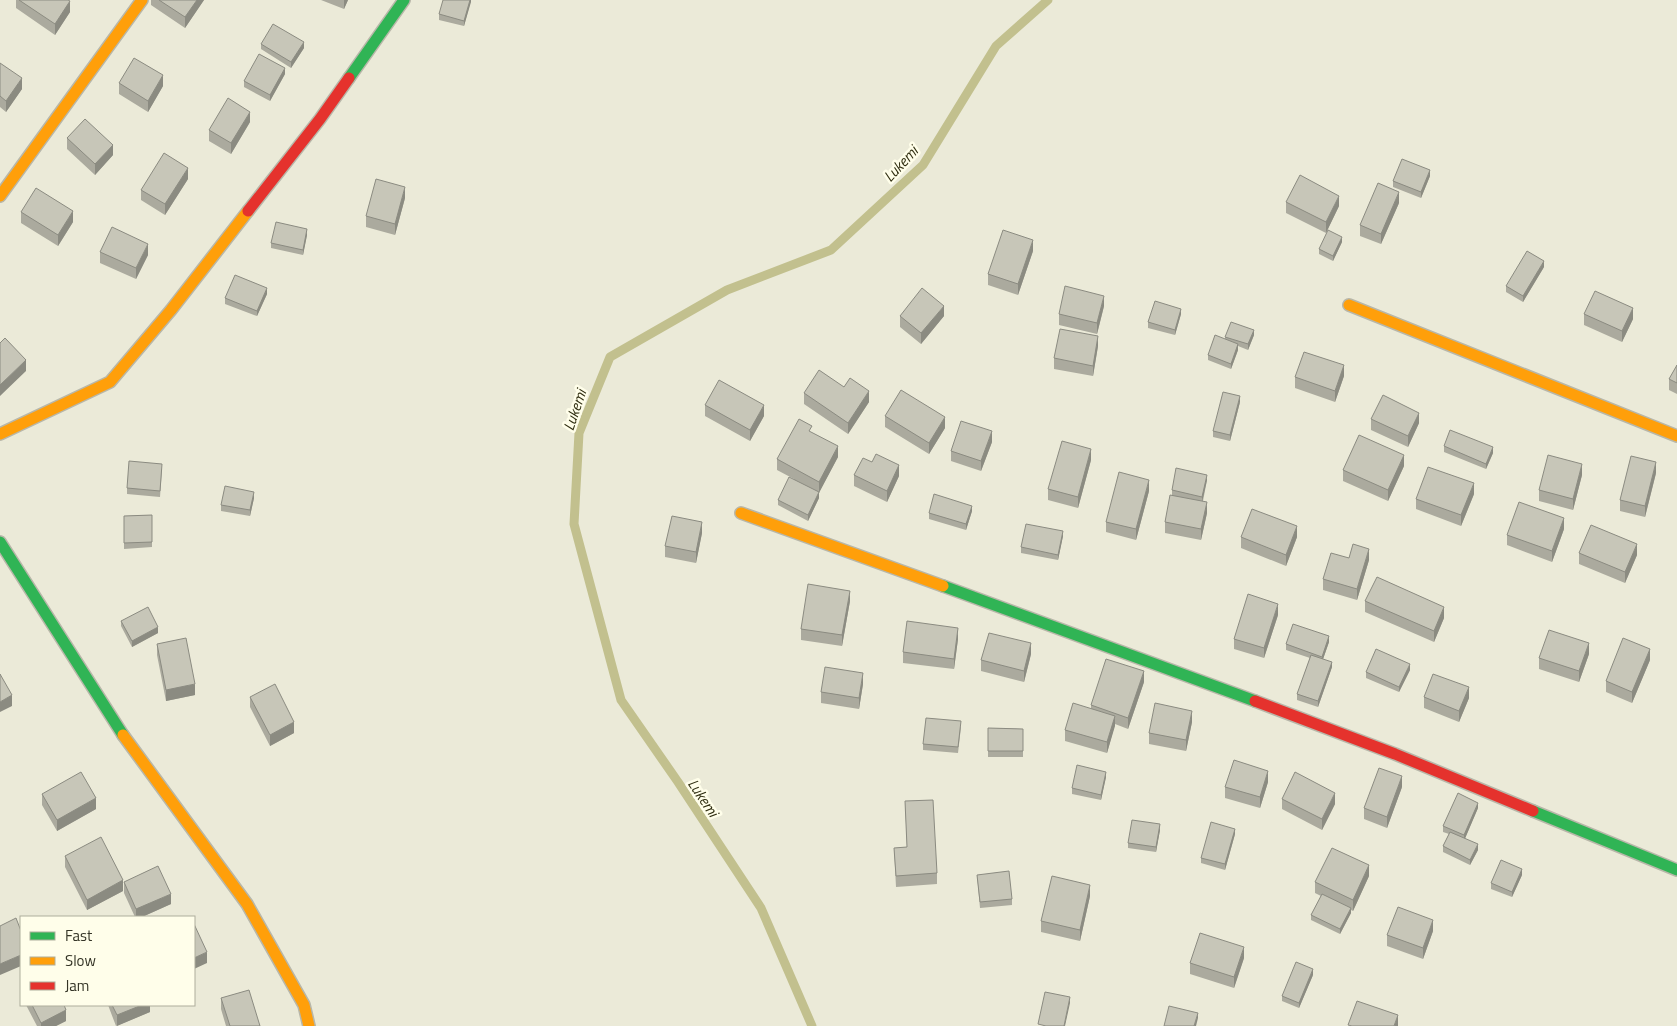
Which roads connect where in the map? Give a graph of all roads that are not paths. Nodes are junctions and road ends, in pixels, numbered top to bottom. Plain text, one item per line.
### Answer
1 (142, 0) edge
2 (404, 0) edge
3 (0, 196) edge
4 (1349, 305) dead end
5 (0, 434) edge
6 (1677, 436) edge
7 (742, 513) dead end
8 (0, 542) edge
9 (1677, 870) edge
10 (309, 1026) edge

1 - 3 street
2 - 5 street
4 - 6 street
7 - 9 street
8 - 10 street

